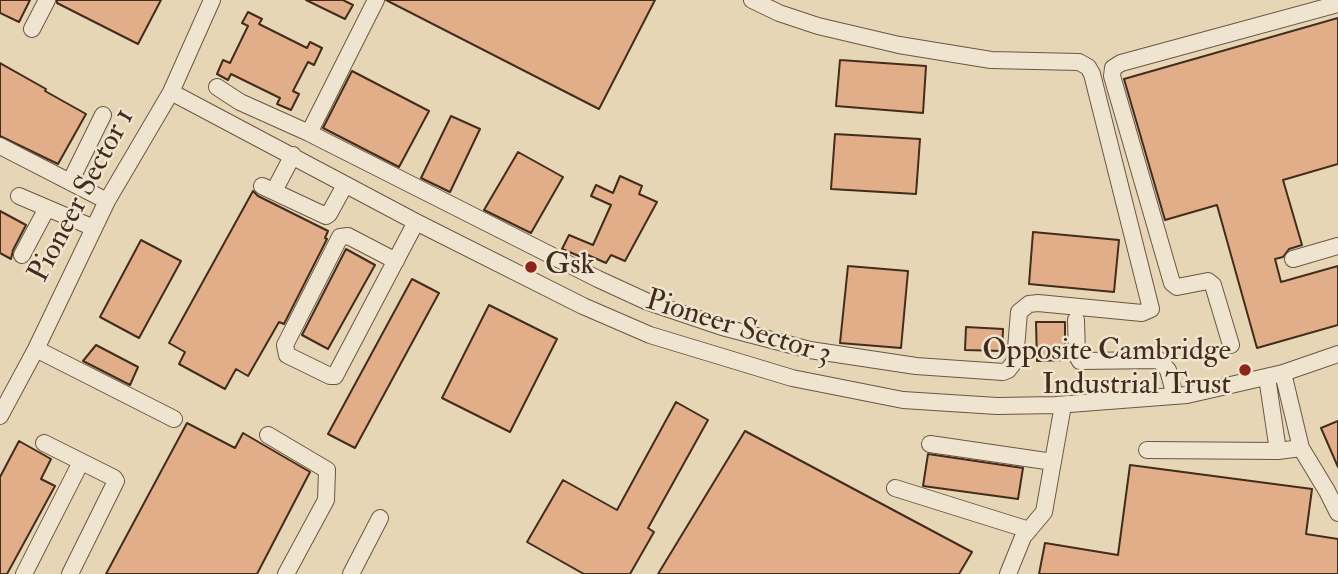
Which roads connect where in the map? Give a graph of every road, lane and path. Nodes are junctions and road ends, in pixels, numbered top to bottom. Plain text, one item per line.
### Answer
1 (47, 0) edge
2 (212, 0) edge
3 (376, 0) edge
4 (752, 0) edge
5 (1338, 4) edge
6 (32, 29) dead end
7 (217, 88) dead end
8 (171, 92) junction
9 (103, 115) dead end
10 (309, 133) junction
11 (0, 146) edge
12 (293, 155) junction
13 (70, 182) junction
14 (345, 185) junction
15 (19, 196) dead end
16 (107, 201) junction
17 (47, 208) junction
18 (416, 222) junction
19 (94, 229) junction
20 (1338, 246) edge
21 (22, 255) dead end
22 (1293, 259) dead end
23 (396, 261) junction
24 (1076, 320) dead end
25 (1231, 345) dead end
26 (36, 349) junction
27 (1338, 354) edge
28 (1275, 375) junction
29 (1175, 396) junction
30 (1063, 405) junction
31 (2, 406) edge
32 (174, 419) dead end
33 (268, 435) dead end
34 (44, 443) dead end
35 (930, 444) dead end
36 (1301, 448) junction
37 (1147, 450) dead end
38 (1278, 451) junction
39 (81, 462) junction
40 (1053, 462) junction
41 (895, 488) dead end
42 (1338, 513) edge
43 (380, 518) dead end
44 (1029, 530) junction
45 (24, 574) edge
46 (70, 574) edge
47 (286, 574) edge
48 (351, 574) edge
49 (1009, 574) edge

1 - 6 street
2 - 8 street, Pioneer Sector 1
3 - 10 street
4 - 10 street
5 - 25 street
7 - 10 street
8 - 12 street, Pioneer Sector 3
8 - 16 street, Pioneer Sector 1
9 - 13 street
11 - 13 street
12 - 14 street, Pioneer Sector 3
12 - 14 street
13 - 16 street
14 - 18 street, Pioneer Sector 3
15 - 17 street
16 - 19 street, Pioneer Sector 1
17 - 19 street
17 - 21 street
18 - 23 street
18 - 30 street, Pioneer Sector 3
19 - 26 street, Pioneer Sector 1
20 - 22 street
23 - 23 street
24 - 29 street
26 - 31 street, Pioneer Sector 1
26 - 32 street
27 - 28 street, Pioneer Sector 3
28 - 29 street, Pioneer Sector 3
28 - 36 street
28 - 38 street
29 - 30 street, Pioneer Sector 3
30 - 40 street
33 - 47 street
34 - 39 street
35 - 40 street
36 - 38 street
36 - 42 street
37 - 38 street
39 - 45 street
39 - 46 street
40 - 44 street
41 - 44 street
43 - 48 street
44 - 49 street

